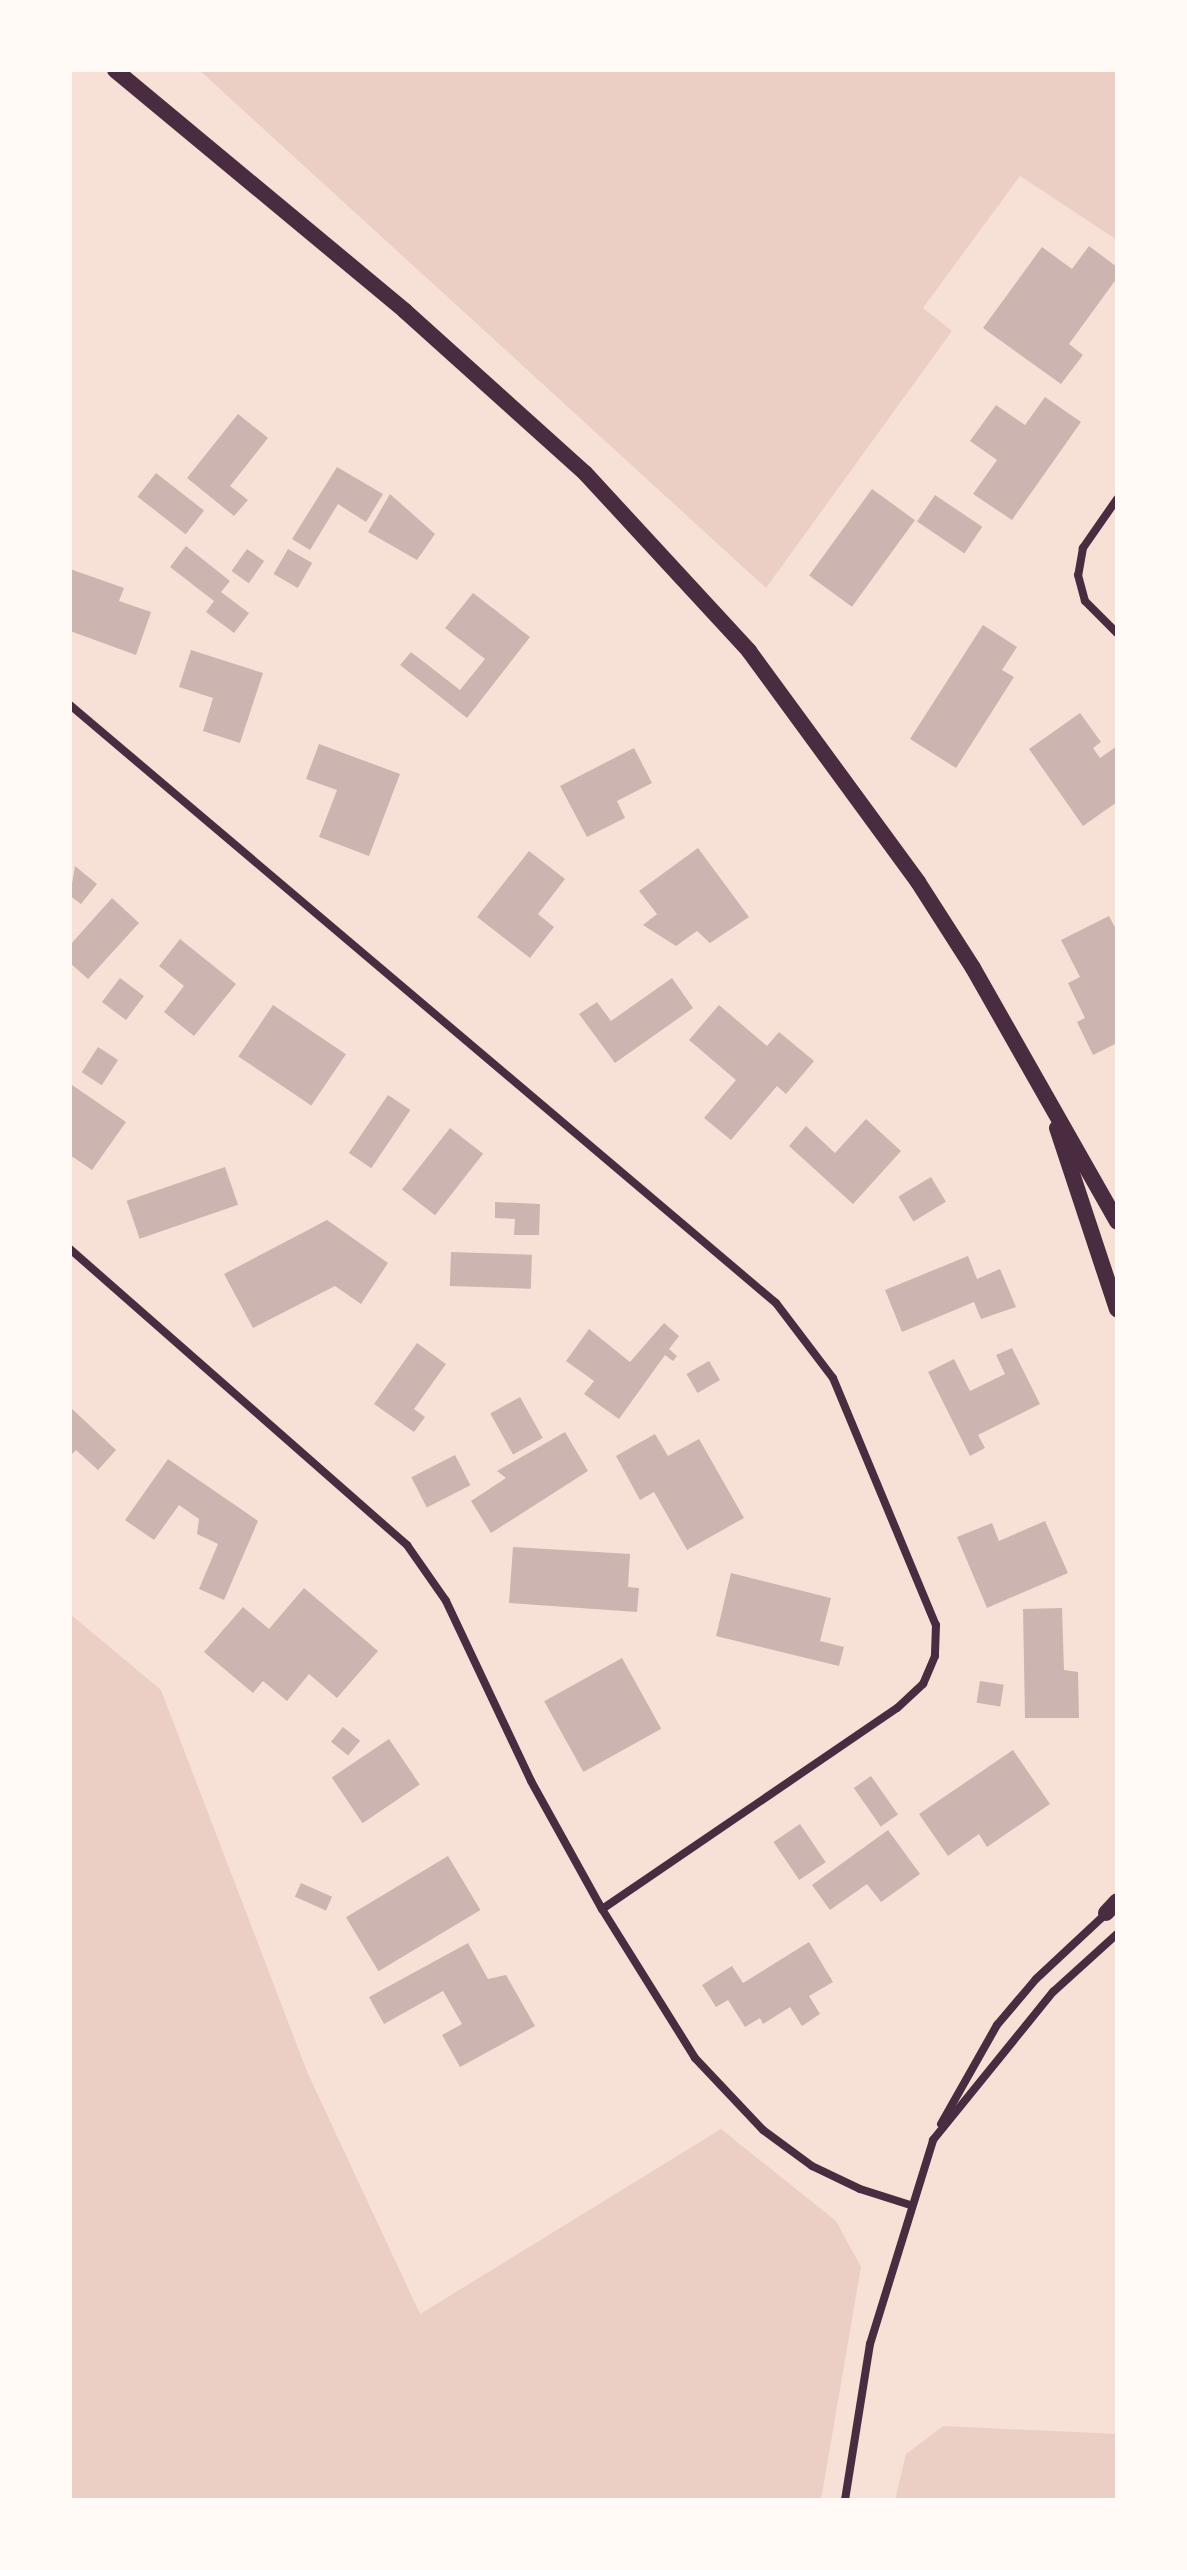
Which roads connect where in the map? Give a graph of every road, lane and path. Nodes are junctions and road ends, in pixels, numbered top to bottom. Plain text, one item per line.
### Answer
1 (115, 70) edge
2 (1117, 499) edge
3 (1117, 633) edge
4 (70, 705) edge
5 (1043, 1089) junction
6 (1117, 1222) edge
7 (70, 1249) edge
8 (1117, 1309) edge
9 (1113, 1907) edge
10 (602, 1909) junction
11 (1117, 1934) edge
12 (933, 2140) junction
13 (910, 2205) junction
14 (845, 2500) edge

1 - 5 main road
2 - 3 street
4 - 10 street
5 - 6 main road
5 - 8 main road
7 - 10 street
9 - 12 street
10 - 13 street
11 - 12 street
12 - 13 street
13 - 14 street

